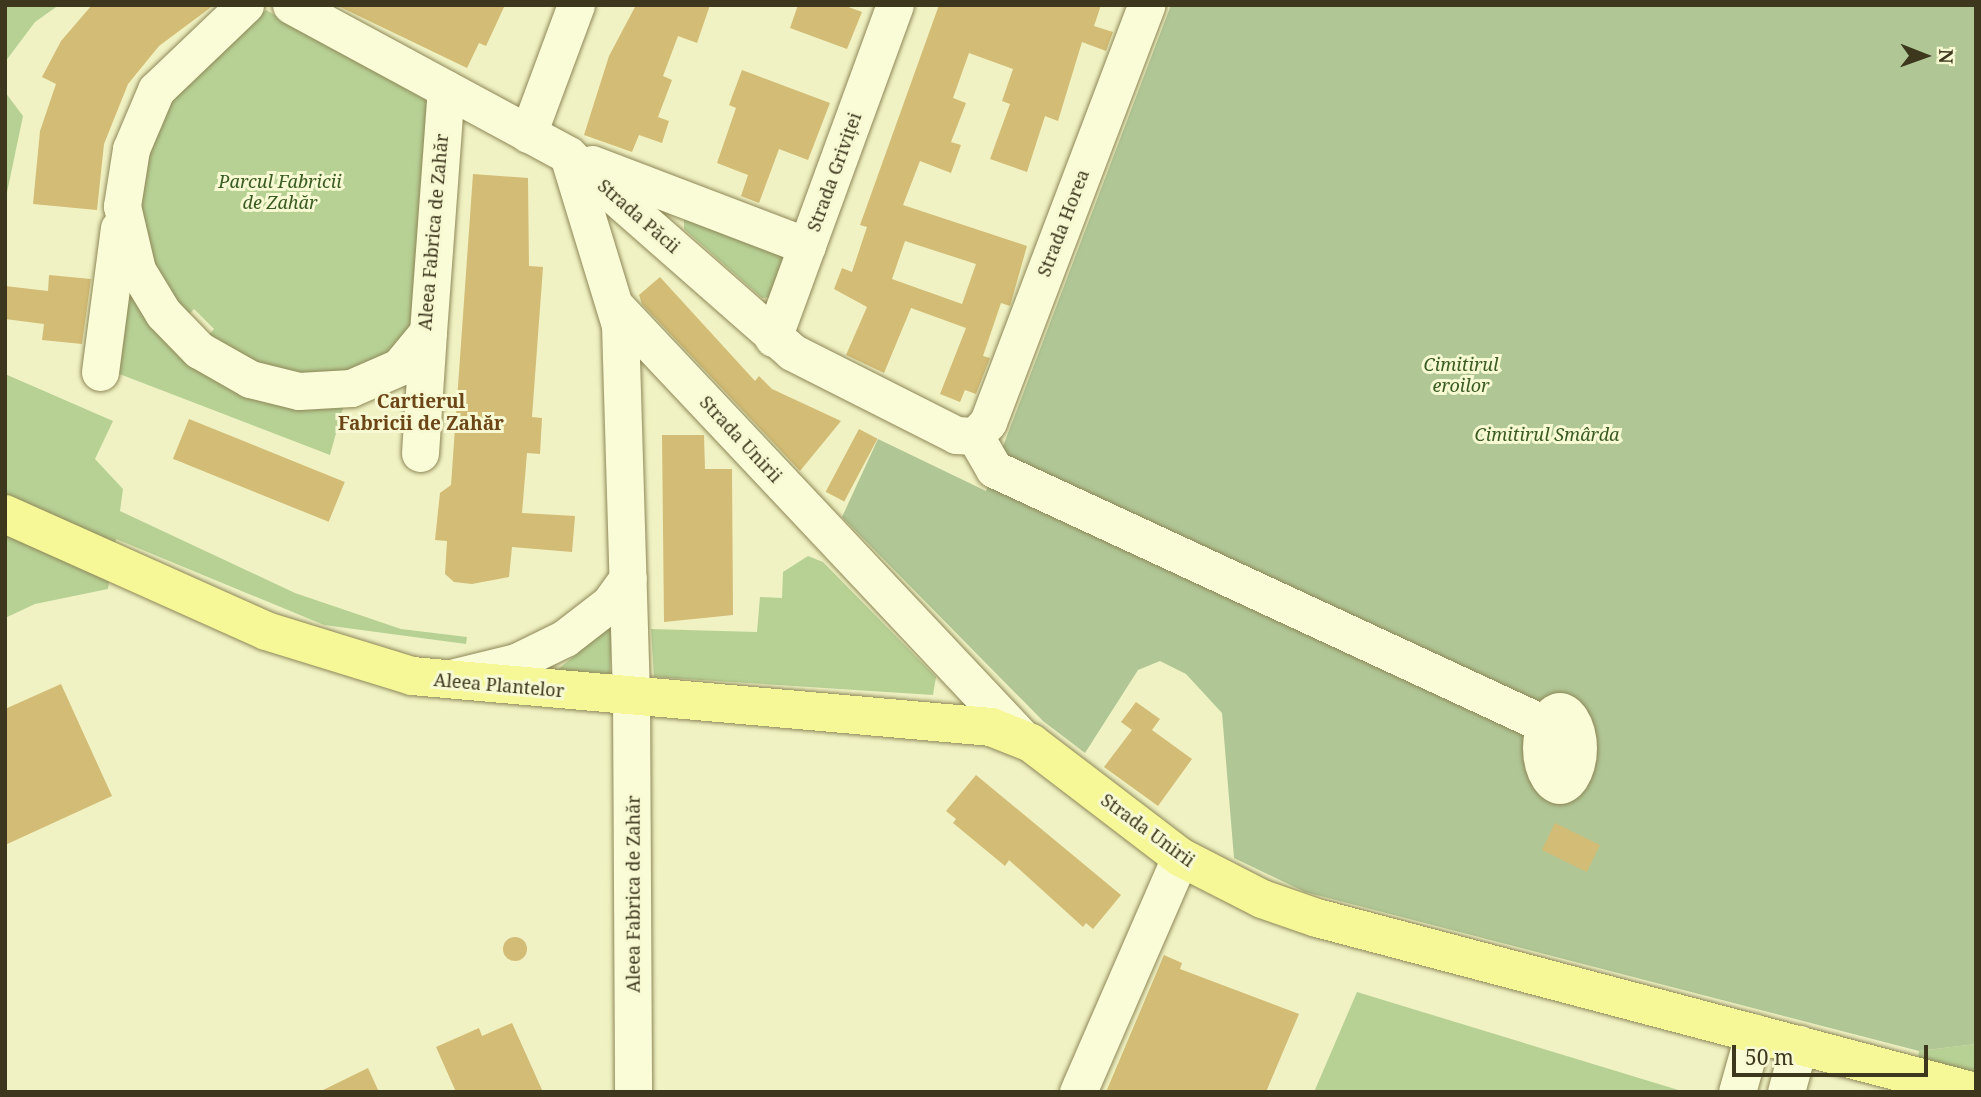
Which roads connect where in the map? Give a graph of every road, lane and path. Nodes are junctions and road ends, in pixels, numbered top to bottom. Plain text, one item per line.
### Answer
1 (245, 5) edge
2 (291, 5) edge
3 (576, 5) edge
4 (895, 5) edge
5 (1146, 5) edge
6 (446, 89) junction
7 (528, 134) junction
8 (568, 155) junction
9 (122, 206) junction
10 (807, 246) junction
11 (617, 308) junction
12 (428, 332) junction
13 (773, 338) junction
14 (100, 372) dead end
15 (975, 436) junction
16 (421, 453) dead end
17 (5, 514) edge
18 (628, 578) junction
19 (442, 681) junction
20 (631, 696) junction
21 (1542, 723) dead end
22 (1021, 737) junction
23 (1180, 857) junction
24 (1754, 1032) junction
25 (1799, 1044) junction
26 (633, 1092) edge
27 (1078, 1092) edge
28 (1737, 1092) edge
29 (1786, 1092) edge
30 (1975, 1092) edge

1 - 9 street, Aleea Fabrica de Zahăr
2 - 6 street, Strada Păcii
3 - 7 street
4 - 10 street, Strada Griviței
5 - 15 street, Strada Horea
6 - 7 street, Strada Păcii
6 - 12 street, Aleea Fabrica de Zahăr
7 - 8 street, Strada Păcii
8 - 10 street
8 - 11 street
8 - 13 street, Strada Păcii
9 - 12 street, Aleea Fabrica de Zahăr
9 - 14 street
10 - 13 street, Strada Griviței
11 - 18 street
11 - 22 street, Strada Unirii
12 - 16 street
13 - 15 street, Strada Păcii
15 - 21 street
17 - 19 main road, Aleea Plantelor
18 - 19 street
18 - 20 street, Aleea Fabrica de Zahăr
19 - 20 main road, Aleea Plantelor
20 - 22 main road, Aleea Plantelor
20 - 26 street, Aleea Fabrica de Zahăr
22 - 23 main road, Strada Unirii
23 - 24 main road, Strada Unirii
23 - 27 street
24 - 25 main road, Strada Unirii
24 - 28 street
25 - 29 street
25 - 30 main road, Strada Unirii

